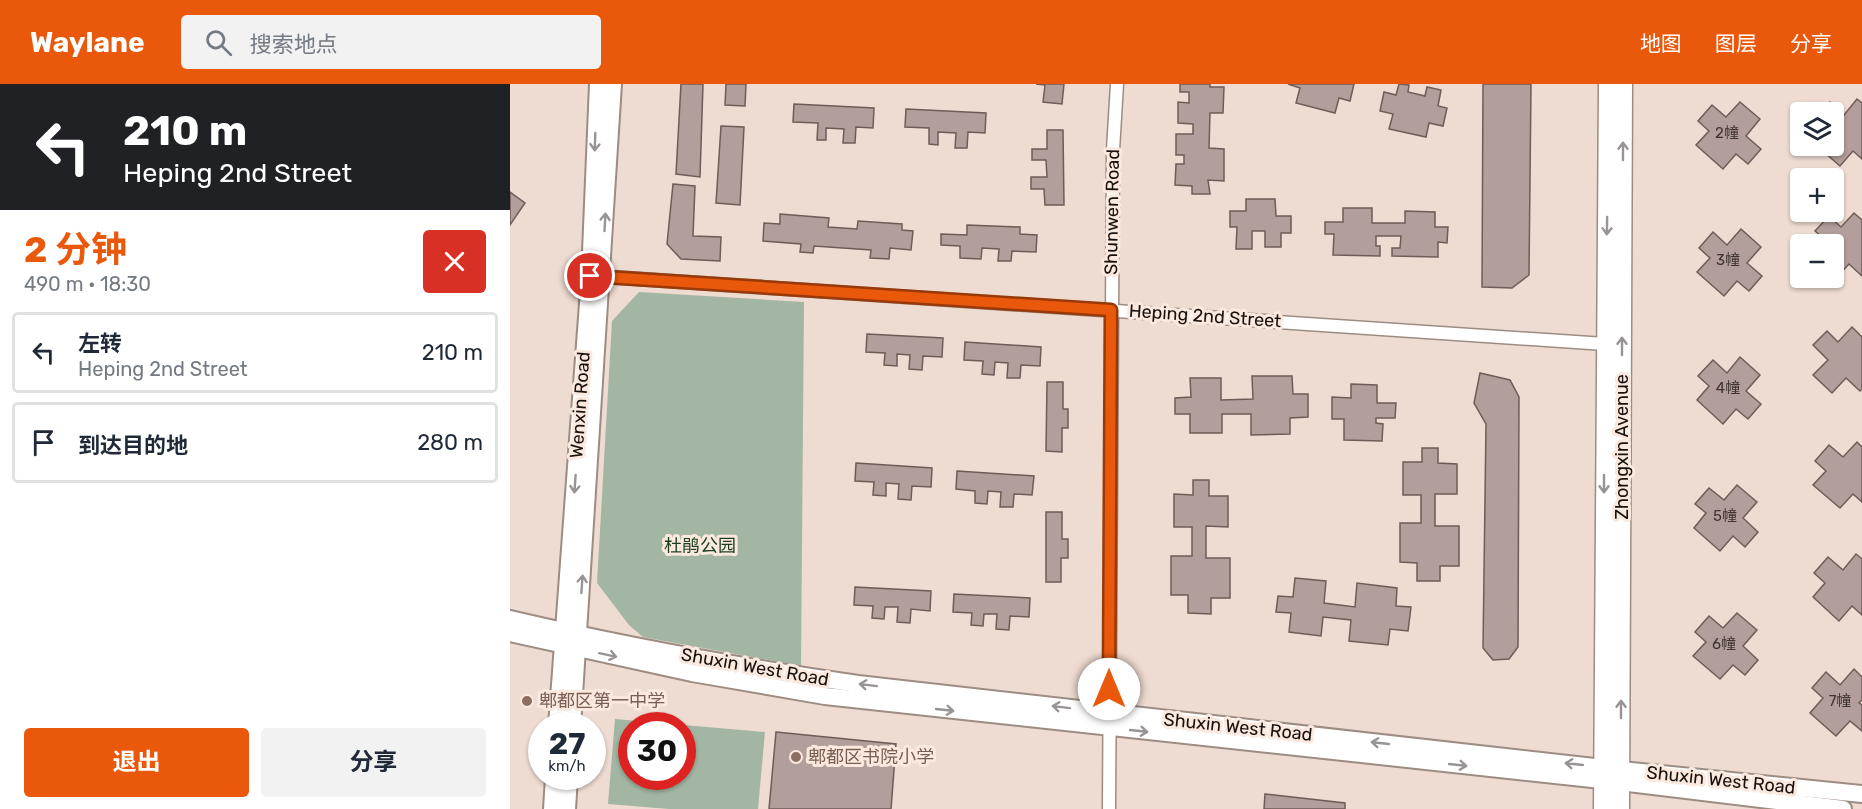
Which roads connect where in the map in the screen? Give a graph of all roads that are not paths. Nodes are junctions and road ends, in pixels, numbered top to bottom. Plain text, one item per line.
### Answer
1 (598, 84) edge
2 (613, 84) edge
3 (1117, 84) edge
4 (1608, 84) edge
5 (1623, 84) edge
6 (596, 276) junction
7 (1111, 310) junction
8 (1605, 344) junction
9 (510, 619) edge
10 (510, 633) edge
11 (570, 640) junction
12 (559, 712) edge
13 (572, 712) edge
14 (1109, 720) junction
15 (1611, 775) junction
16 (553, 790) edge
17 (568, 790) edge
18 (1862, 794) edge
19 (552, 809) edge
20 (567, 809) edge
21 (1109, 809) edge
22 (1603, 809) edge
23 (1620, 809) edge
24 (1843, 809) edge

1 -> 6 street, Wenxin Road
6 -> 2 street
3 - 7 street, Shunwen Road
4 -> 8 main road, Zhongxin Avenue
15 -> 5 main road, Zhongxin Avenue
6 - 7 street, Heping 2nd Street
6 - 11 street, Wenxin Road
7 - 8 street, Heping 2nd Street
7 - 14 street, Shunwen Road
8 -> 15 main road, Zhongxin Avenue
9 - 11 street, Shuxin West Road
10 - 11 street, Shuxin West Road
11 - 12 street, Wenxin Road
11 - 13 street
11 - 14 street, Shuxin West Road
14 - 15 street, Shuxin West Road
14 - 21 street, Shunwen Road
15 - 18 street, Shuxin West Road
15 - 22 main road, Zhongxin Avenue
15 - 23 main road, Zhongxin Avenue
15 - 24 street, Shuxin West Road
16 - 19 street
17 - 20 street

